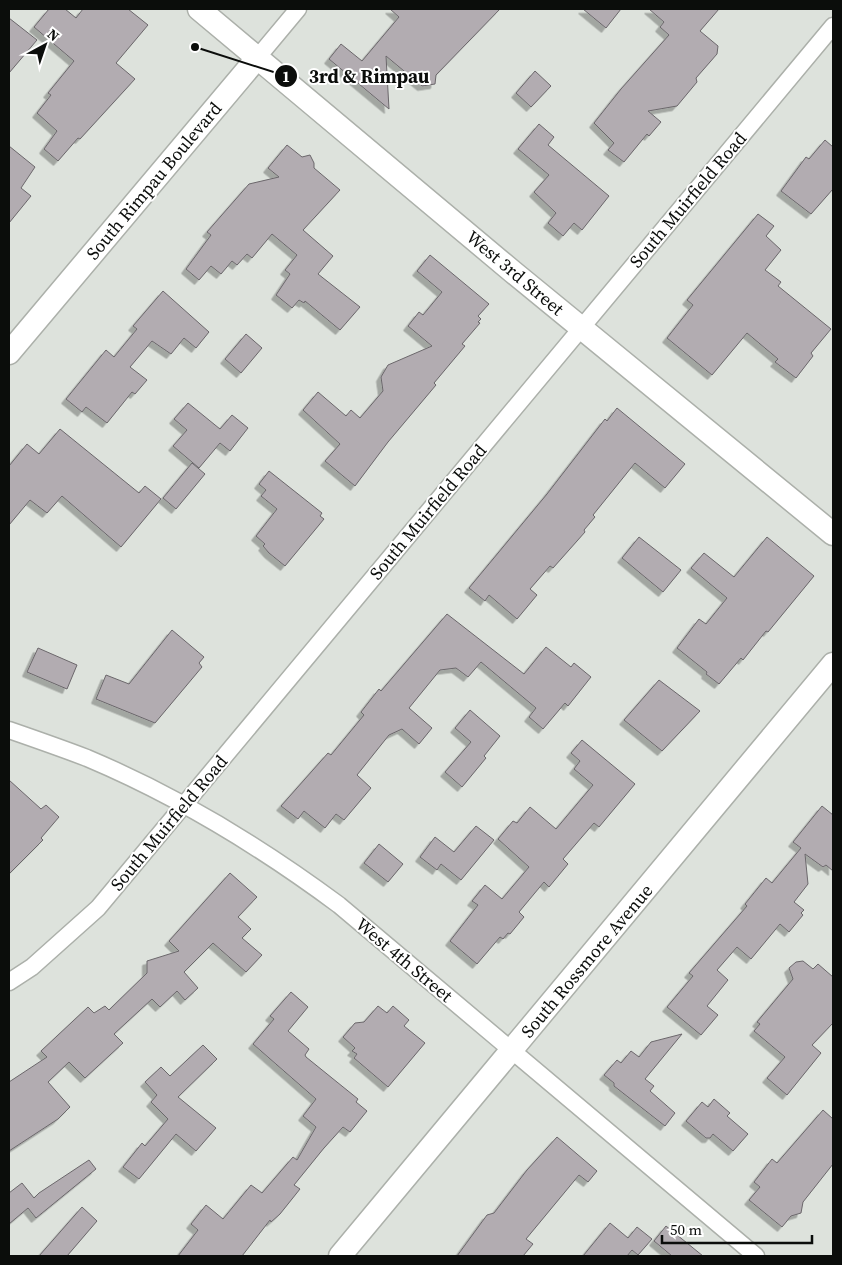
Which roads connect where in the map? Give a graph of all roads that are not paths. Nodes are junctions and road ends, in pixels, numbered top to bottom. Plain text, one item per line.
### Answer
1 (199, 9) edge
2 (298, 9) edge
3 (833, 26) edge
4 (258, 58) junction
5 (582, 328) junction
6 (9, 352) edge
7 (833, 534) edge
8 (833, 664) edge
9 (9, 730) edge
10 (184, 806) junction
11 (9, 982) edge
12 (511, 1051) junction
13 (340, 1256) edge
14 (756, 1256) edge

1 - 4 main road, West 3rd Street
2 - 4 street, South Rimpau Boulevard
3 - 5 street, South Muirfield Road
4 - 5 main road, West 3rd Street
4 - 6 main road, South Rimpau Boulevard
5 - 7 main road, West 3rd Street
5 - 10 street, South Muirfield Road
8 - 12 main road, South Rossmore Avenue
9 - 10 street, West 4th Street
10 - 11 street, South Muirfield Road
10 - 12 street, West 4th Street
12 - 13 main road, South Rossmore Avenue
12 - 14 street, West 4th Street

